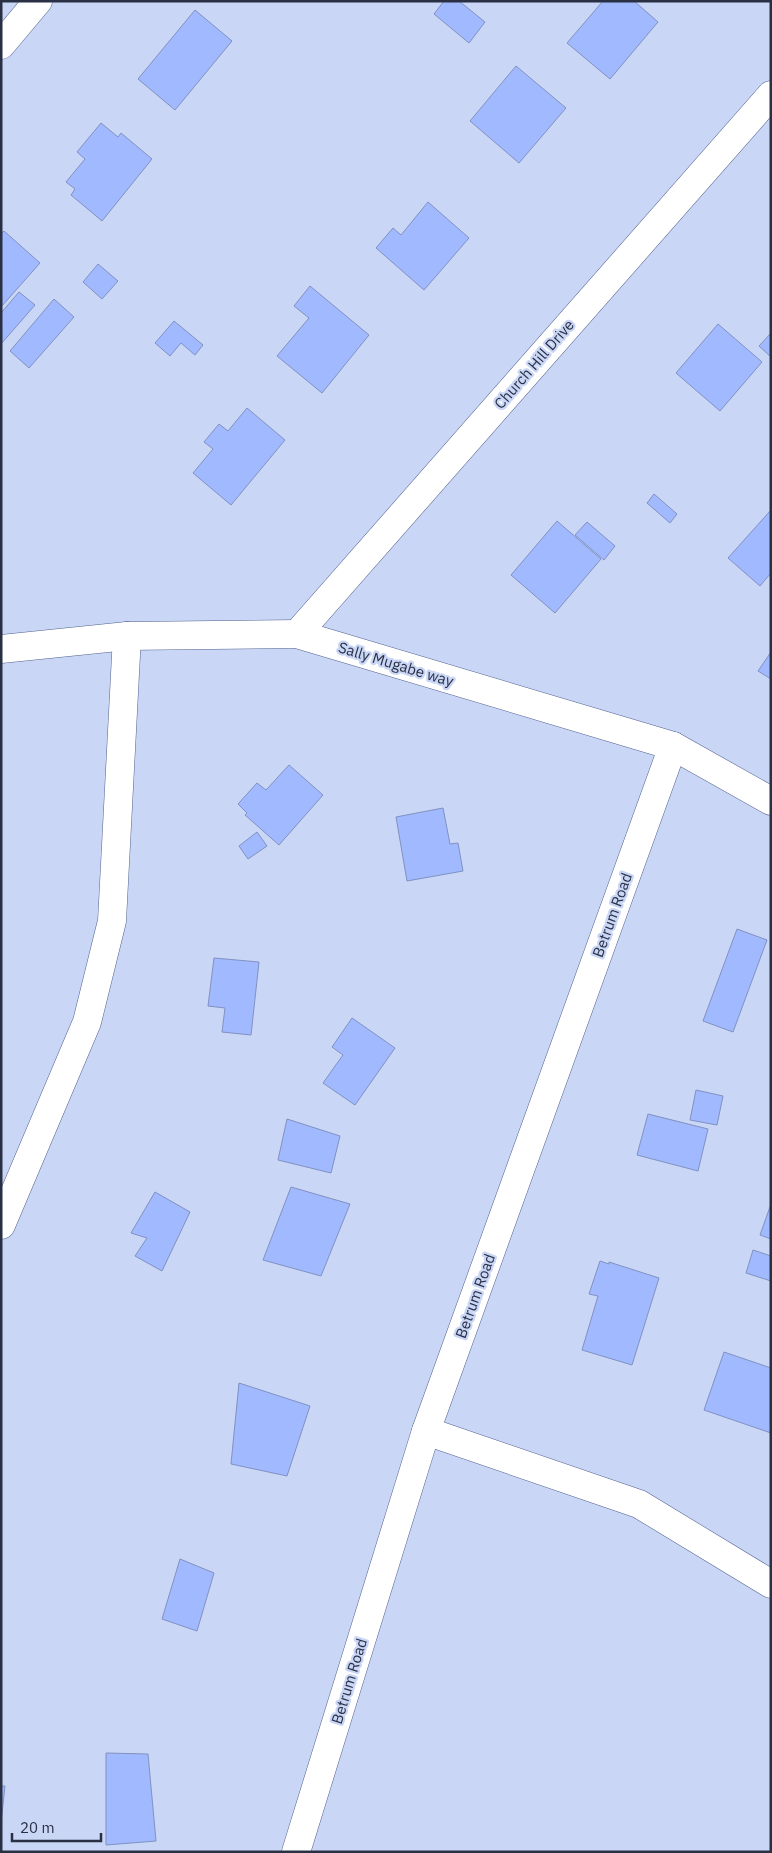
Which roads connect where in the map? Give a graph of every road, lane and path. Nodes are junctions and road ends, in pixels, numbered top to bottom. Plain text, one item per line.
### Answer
1 (28, 5) edge
2 (1, 45) edge
3 (771, 95) edge
4 (296, 634) junction
5 (127, 636) junction
6 (1, 649) edge
7 (673, 746) junction
8 (771, 801) edge
9 (1, 1225) edge
10 (426, 1431) junction
11 (771, 1584) edge
12 (296, 1852) edge

1 - 2 street
3 - 4 street, Church Hill Drive
4 - 5 street, Sally Mugabe way
4 - 7 street, Sally Mugabe way
5 - 6 street, Sally Mugabe way
5 - 9 street
7 - 8 street, Sally Mugabe way
7 - 10 street, Betrum Road
10 - 11 street
10 - 12 street, Betrum Road

